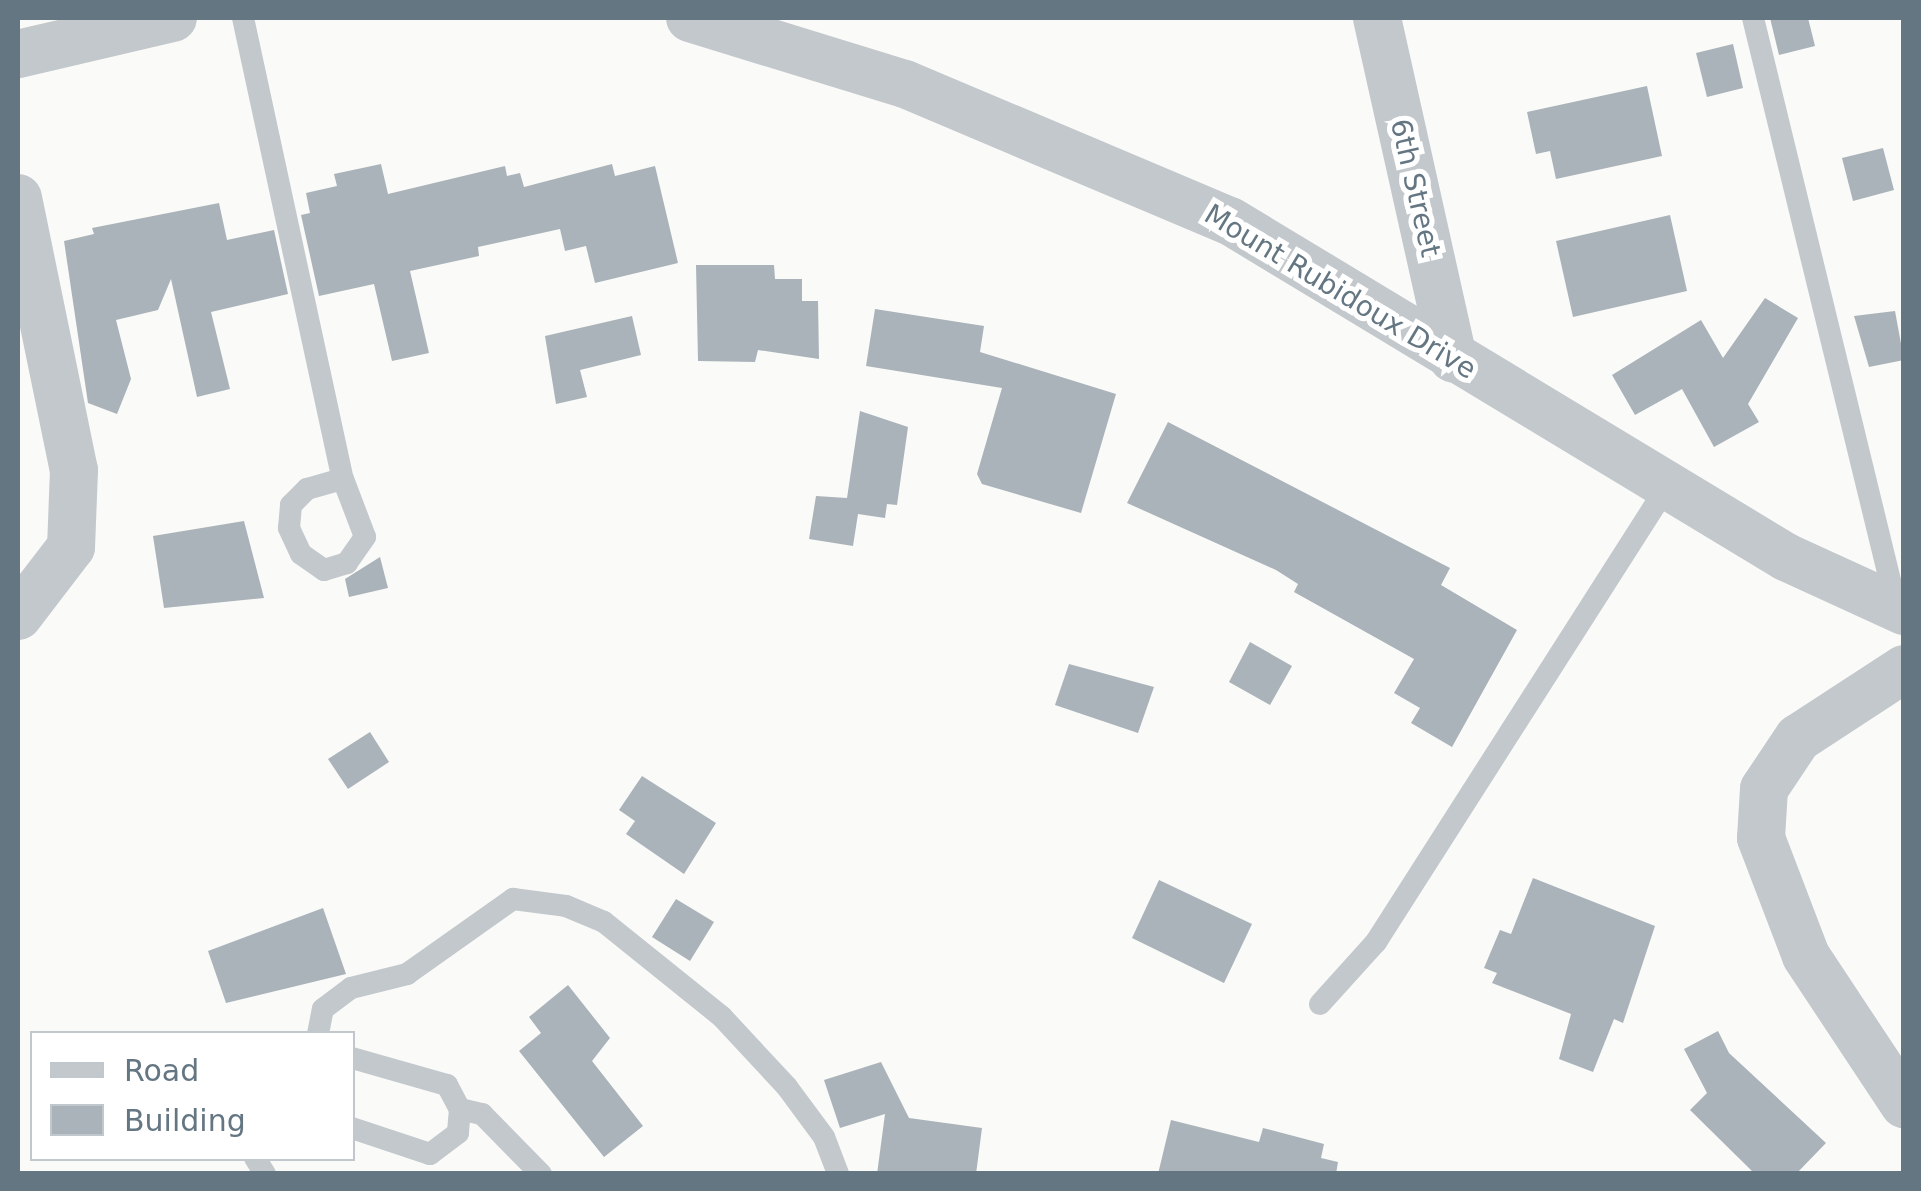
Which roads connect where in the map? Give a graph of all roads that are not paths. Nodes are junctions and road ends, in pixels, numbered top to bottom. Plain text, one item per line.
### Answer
1 (173, 18) edge
2 (243, 18) edge
3 (690, 18) edge
4 (1377, 18) edge
5 (1753, 18) edge
6 (18, 54) edge
7 (18, 198) edge
8 (1453, 359) junction
9 (343, 479) dead end
10 (1666, 488) junction
11 (1900, 610) edge
12 (18, 616) edge
13 (1904, 668) edge
14 (1320, 1004) dead end
15 (319, 1031) edge
16 (355, 1059) edge
17 (1904, 1104) edge
18 (460, 1109) junction
19 (355, 1129) edge
20 (540, 1174) edge
21 (838, 1174) edge

1 - 6 street
2 - 9 lane
3 - 8 street, Mount Rubidoux Drive
4 - 8 street, 6th Street
5 - 11 lane
7 - 12 street
8 - 10 street, Mount Rubidoux Drive
10 - 11 street, Mount Rubidoux Drive
10 - 14 lane
13 - 17 street
15 - 21 lane
16 - 18 lane
18 - 19 lane
18 - 20 lane

